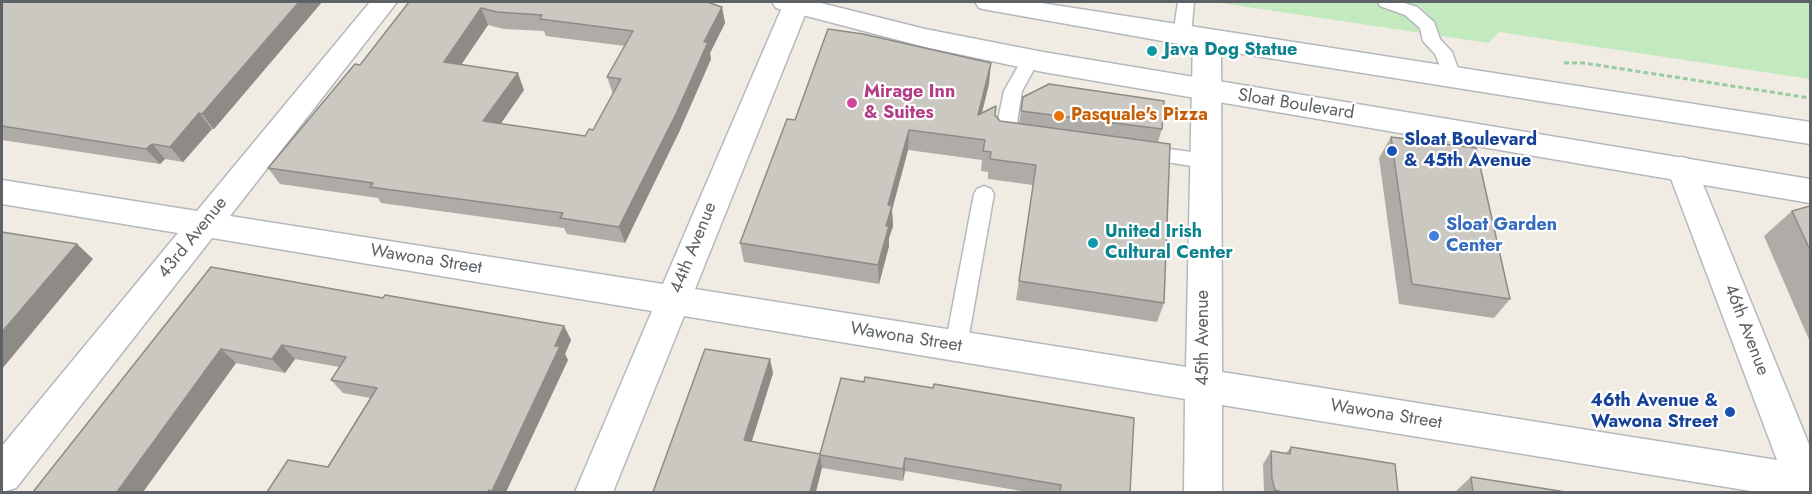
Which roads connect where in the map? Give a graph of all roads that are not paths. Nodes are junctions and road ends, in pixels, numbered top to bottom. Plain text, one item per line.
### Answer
1 (384, 2) edge
2 (988, 2) edge
3 (1186, 2) edge
4 (1386, 2) edge
5 (790, 3) edge
6 (1195, 37) junction
7 (1030, 60) junction
8 (1452, 77) junction
9 (1206, 90) junction
10 (1810, 133) edge
11 (1038, 138) edge
12 (1127, 150) edge
13 (1205, 161) junction
14 (1682, 168) junction
15 (1810, 191) edge
16 (2, 192) edge
17 (984, 194) dead end
18 (203, 225) junction
19 (673, 300) junction
20 (956, 346) junction
21 (1204, 386) junction
22 (2, 475) edge
23 (1808, 486) edge
24 (594, 492) edge
25 (1203, 492) edge

1 - 18 street, 43rd Avenue
2 - 6 street
3 - 6 lane
4 - 8 lane
5 - 7 street, Sloat Boulevard
5 - 19 street, 44th Avenue
6 - 8 street
6 - 9 street, 45th Avenue
7 - 9 street, Sloat Boulevard
7 - 11 lane
8 - 10 street
9 - 13 street, 45th Avenue
9 - 14 street, Sloat Boulevard
12 - 13 lane
13 - 21 street, 45th Avenue
14 - 15 street, Sloat Boulevard
14 - 23 street, 46th Avenue
16 - 18 street, Wawona Street
17 - 20 lane
18 - 19 street, Wawona Street
18 - 22 street, 43rd Avenue
19 - 20 street, Wawona Street
19 - 24 street, 44th Avenue
20 - 21 street, Wawona Street
21 - 23 street, Wawona Street
21 - 25 street, 45th Avenue

